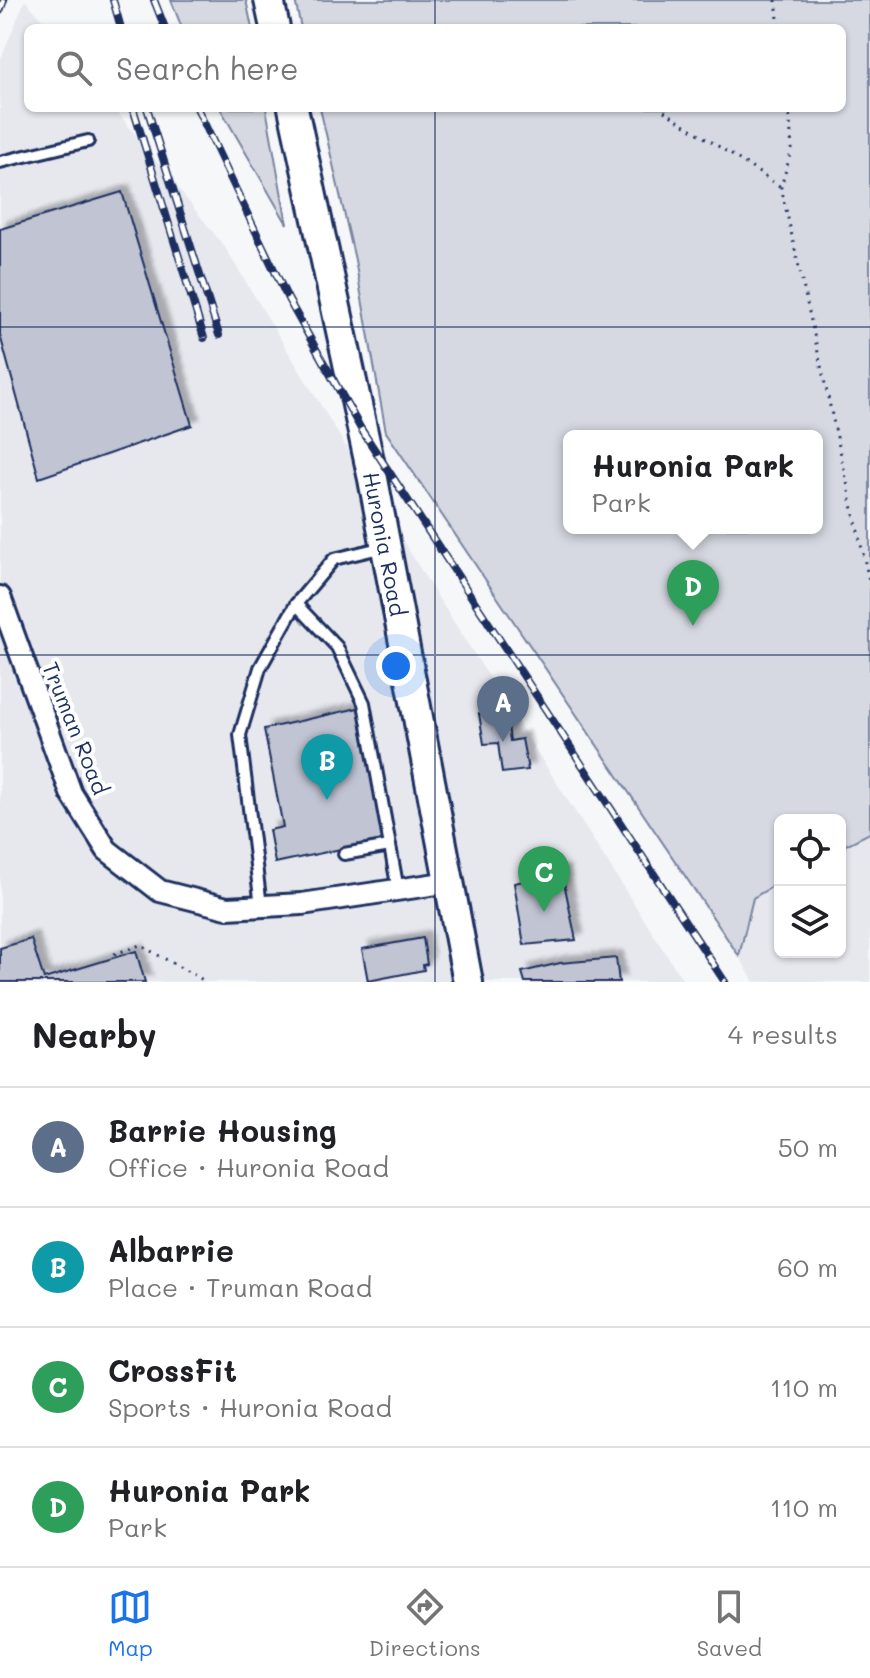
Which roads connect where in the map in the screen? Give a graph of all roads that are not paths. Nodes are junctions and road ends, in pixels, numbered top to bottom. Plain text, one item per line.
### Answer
1 (269, 0) edge
2 (274, 24) edge
3 (294, 112) edge
4 (88, 141) dead end
5 (0, 162) edge
6 (386, 547) junction
7 (0, 597) edge
8 (296, 604) junction
9 (390, 846) junction
10 (344, 854) dead end
11 (450, 882) junction
12 (398, 890) junction
13 (261, 906) junction
14 (468, 982) edge

1 - 2 main road
3 - 6 main road, Huronia Road
4 - 5 lane
6 - 8 lane
6 - 11 main road, Huronia Road
7 - 13 street, Truman Road
8 - 9 lane
8 - 13 lane
9 - 10 lane
9 - 12 lane
11 - 12 street, Truman Road
11 - 14 main road, Huronia Road
12 - 13 street, Truman Road

